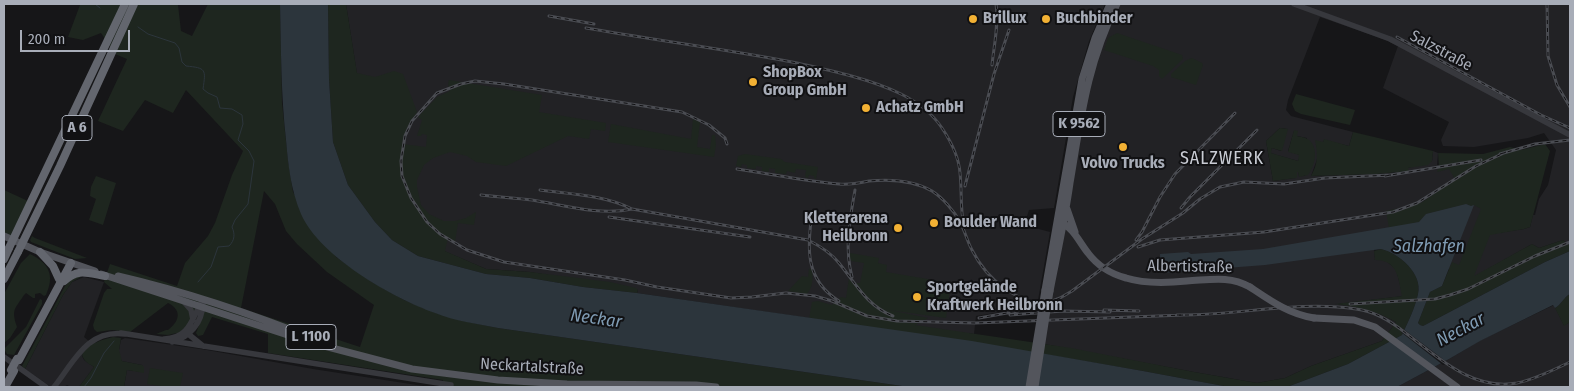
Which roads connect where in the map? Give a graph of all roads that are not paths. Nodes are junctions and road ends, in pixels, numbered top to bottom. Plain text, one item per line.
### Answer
1 (125, 4) edge
2 (134, 4) edge
3 (1110, 4) edge
4 (1117, 4) edge
5 (1294, 4) edge
6 (1570, 135) edge
7 (1067, 204) junction
8 (1061, 223) junction
9 (4, 236) edge
10 (1076, 236) junction
11 (1080, 242) junction
12 (1059, 248) junction
13 (40, 252) junction
14 (4, 259) edge
15 (68, 262) junction
16 (102, 274) junction
17 (4, 279) edge
18 (60, 282) junction
19 (1047, 291) junction
20 (181, 296) junction
21 (202, 304) junction
22 (193, 321) junction
23 (121, 333) junction
24 (187, 333) junction
25 (170, 342) junction
26 (210, 348) junction
27 (4, 357) edge
28 (4, 385) edge
29 (451, 385) dead end
30 (46, 387) edge
31 (54, 387) edge
32 (716, 387) edge
33 (1029, 387) edge
34 (1035, 387) edge
35 (1458, 387) edge

1 - 14 highway, A 6, bridge
2 - 17 highway, A 6, bridge
3 - 8 main road, K 9562
4 - 7 main road, K 9562
5 - 6 street, Salzstraße
7 - 8 main road, K 9562
7 - 10 main road
8 - 10 main road, Albertistraße
8 - 12 main road, K 9562
8 - 19 main road, K 9562
9 - 13 main road, Neckartalstraße / L 1100
10 - 11 main road, Albertistraße
11 - 12 main road
11 - 35 main road, Albertistraße, bridge
12 - 19 main road, K 9562
13 - 15 main road, Neckartalstraße / L 1100
13 - 18 highway
15 - 16 main road, Neckartalstraße / L 1100
15 - 18 highway
16 - 18 highway
16 - 20 main road, Neckartalstraße / L 1100
16 - 20 main road, Neckartalstraße / L 1100
18 - 28 highway, bridge
19 - 33 main road, K 9562, bridge
19 - 34 main road, K 9562, bridge
20 - 21 main road, Neckartalstraße / L 1100
20 - 22 street
21 - 22 street
21 - 24 street
21 - 32 main road, Neckartalstraße / L 1100
22 - 24 street
23 - 24 street
23 - 25 street
23 - 31 street
24 - 25 street
24 - 26 street
25 - 26 street
26 - 29 street
27 - 30 street

